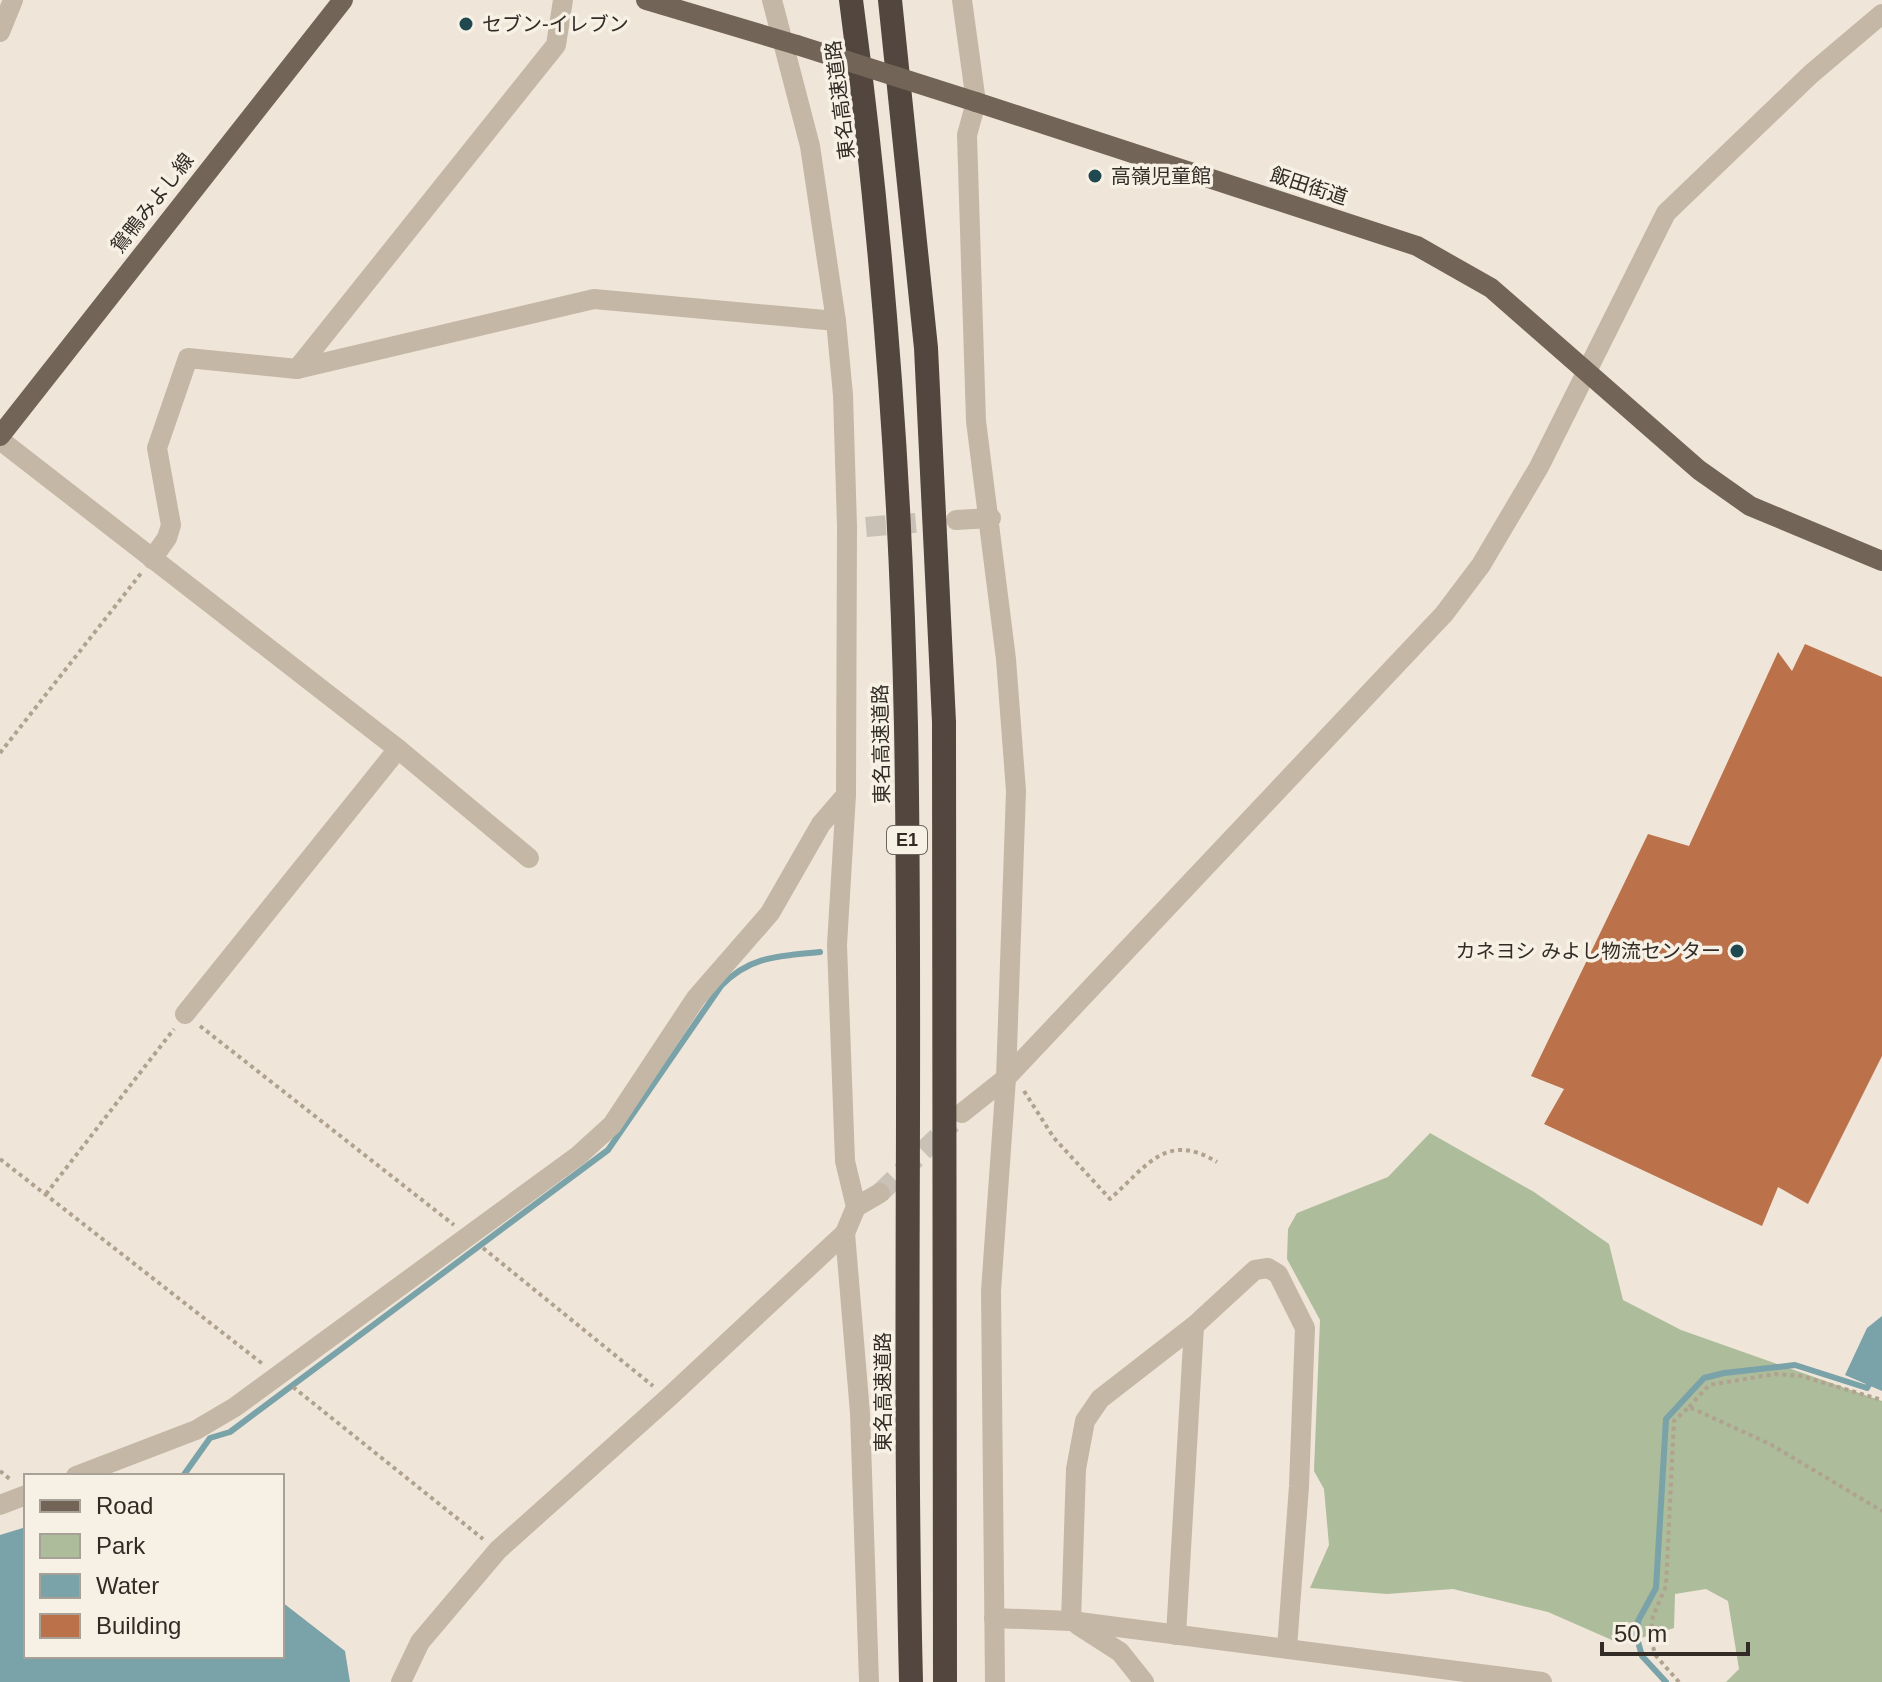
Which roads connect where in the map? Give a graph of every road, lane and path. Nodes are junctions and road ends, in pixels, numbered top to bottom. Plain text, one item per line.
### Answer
1 (13, 0) edge
2 (343, 0) edge
3 (563, 0) edge
4 (646, 0) edge
5 (772, 0) edge
6 (851, 0) edge
7 (890, 0) edge
8 (962, 0) edge
9 (1882, 14) edge
10 (0, 32) edge
11 (789, 42) junction
12 (976, 102) junction
13 (836, 321) junction
14 (297, 369) junction
15 (1589, 370) junction
16 (0, 438) edge
17 (991, 518) junction
18 (956, 520) tunnel mouth
19 (152, 559) junction
20 (1882, 561) edge
21 (398, 749) junction
22 (0, 753) edge
23 (846, 795) junction
24 (529, 858) dead end
25 (185, 1014) junction
26 (1006, 1078) junction
27 (962, 1113) tunnel mouth
28 (0, 1159) edge
29 (1217, 1162) dead end
30 (880, 1193) tunnel mouth
31 (46, 1194) junction
32 (856, 1207) junction
33 (845, 1233) junction
34 (467, 1236) junction
35 (1194, 1326) junction
36 (277, 1375) junction
37 (668, 1398) junction
38 (1882, 1400) edge
39 (1689, 1407) junction
40 (81, 1474) edge
41 (24, 1496) edge
42 (0, 1505) edge
43 (1882, 1511) edge
44 (498, 1550) junction
45 (994, 1618) junction
46 (1071, 1621) junction
47 (1176, 1635) junction
48 (1287, 1648) junction
49 (401, 1682) edge
50 (869, 1682) edge
51 (911, 1682) edge
52 (945, 1682) edge
53 (995, 1682) edge
54 (1144, 1682) edge
55 (1542, 1682) edge
56 (1679, 1682) edge

1 - 10 street
2 - 16 main road, 鴛鴨みよし線
3 - 14 street
4 - 11 main road, 飯田街道
5 - 11 street
6 - 51 highway, 東名高速道路 / E1
7 - 52 highway, E1
8 - 12 street
9 - 15 street
11 - 12 main road, 飯田街道, bridge
11 - 13 street
12 - 15 main road, 飯田街道
12 - 17 street
13 - 14 street
13 - 23 street
14 - 19 street
15 - 20 main road, 飯田街道
15 - 26 street
16 - 19 street
17 - 18 street
17 - 26 street
19 - 21 street
19 - 22 path
21 - 24 street
21 - 25 street
23 - 32 street
23 - 34 street
25 - 31 path
25 - 34 path
26 - 27 street
26 - 29 path
26 - 45 street
28 - 31 path
30 - 32 street
31 - 36 path
32 - 33 street
33 - 37 street
33 - 50 street
34 - 36 street
34 - 37 path
35 - 46 street
35 - 47 street
35 - 48 street
36 - 40 street
36 - 44 path
37 - 44 street
38 - 39 path
39 - 43 path
39 - 56 path
41 - 42 street
44 - 49 street
45 - 46 street
45 - 53 street
46 - 47 street
46 - 54 street
47 - 48 street
48 - 55 street

